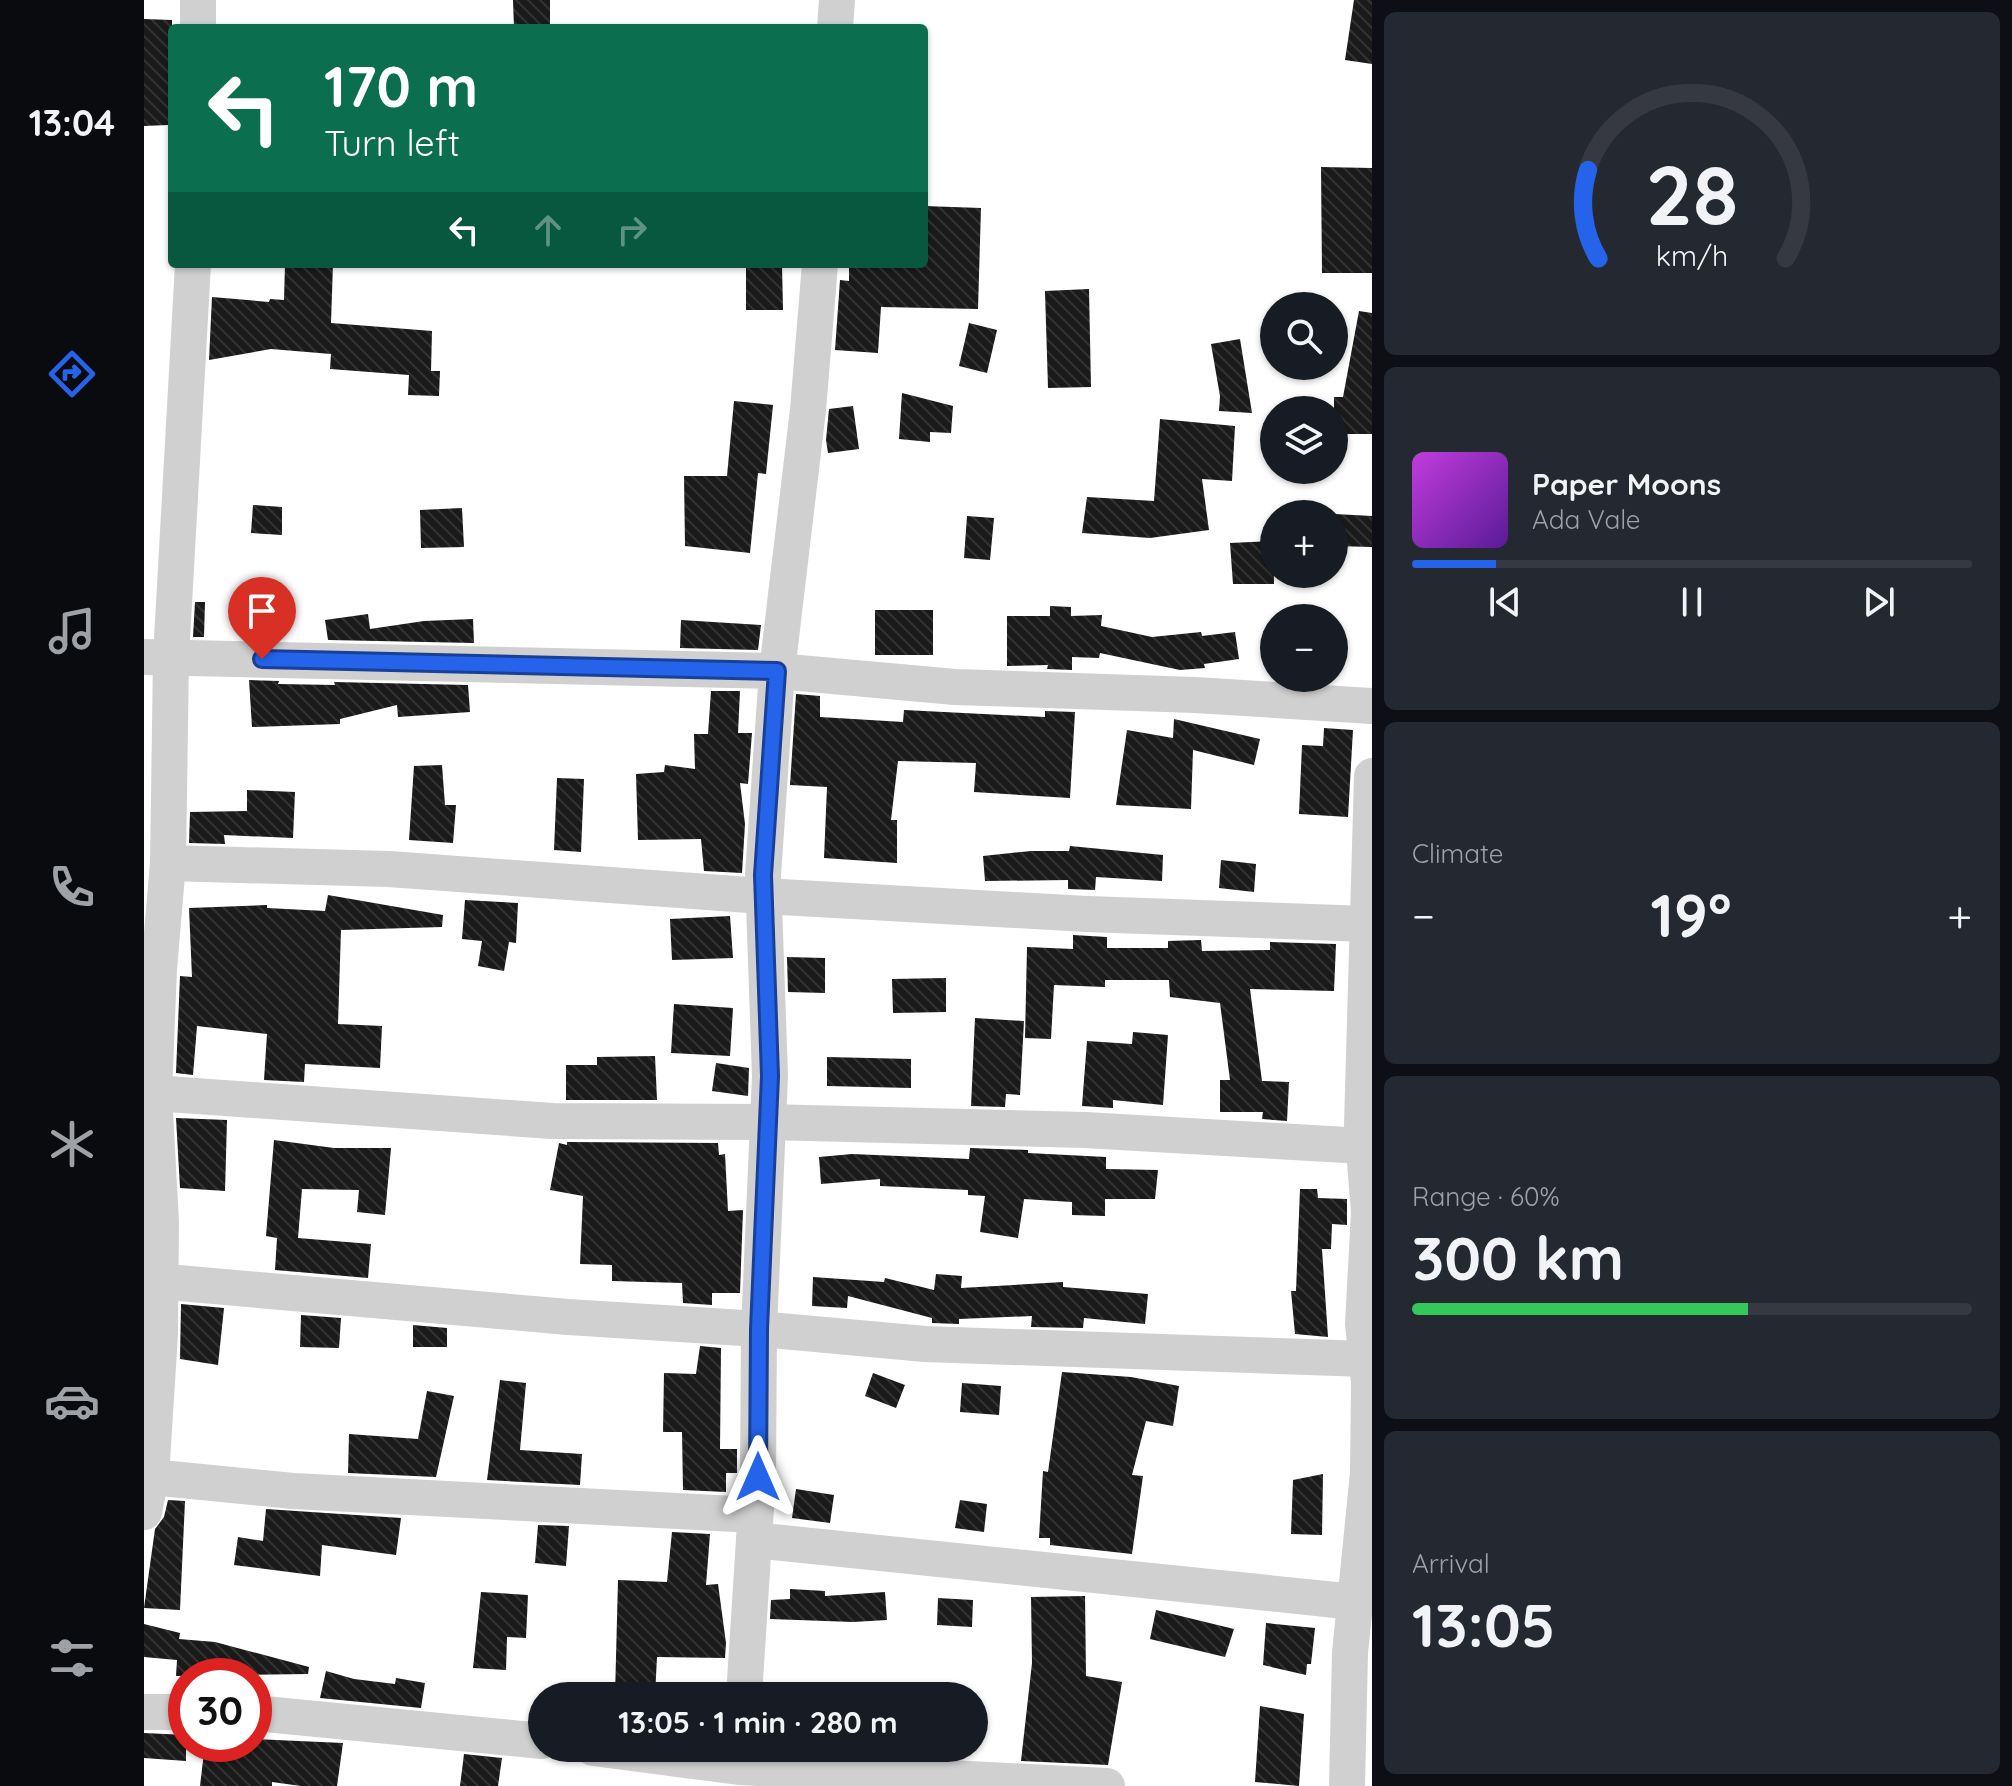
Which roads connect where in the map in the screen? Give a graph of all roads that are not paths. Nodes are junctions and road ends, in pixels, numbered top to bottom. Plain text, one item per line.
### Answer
1 (198, 0) edge
2 (837, 0) edge
3 (198, 24) edge
4 (835, 24) edge
5 (193, 268) edge
6 (820, 268) edge
7 (157, 657) edge
8 (777, 671) junction
9 (1372, 706) edge
10 (1372, 776) edge
11 (168, 863) junction
12 (763, 896) junction
13 (1369, 936) edge
14 (154, 1093) junction
15 (767, 1122) junction
16 (1364, 1146) junction
17 (1370, 1212) edge
18 (152, 1280) edge
19 (759, 1329) junction
20 (1367, 1359) junction
21 (147, 1494) edge
22 (754, 1528) junction
23 (1355, 1602) junction
24 (745, 1682) edge
25 (144, 1712) edge
26 (168, 1712) edge
27 (272, 1715) edge
28 (528, 1740) edge
29 (701, 1762) edge
30 (739, 1767) edge
31 (1107, 1786) edge
32 (1347, 1786) edge

1 - 3 street
2 - 4 street
5 - 7 street
6 - 8 street
7 - 8 street
7 - 11 street
8 - 9 street
8 - 12 street
10 - 13 street
11 - 12 street
11 - 14 street
12 - 13 street
12 - 15 street
13 - 16 street
14 - 15 street
14 - 18 street
15 - 16 street
15 - 19 street
16 - 17 street
17 - 20 street
18 - 19 street
18 - 21 street
19 - 20 street
19 - 22 street
20 - 23 street
21 - 22 street
22 - 23 street
22 - 24 street
23 - 32 street
25 - 26 street
27 - 28 street
29 - 30 street
30 - 31 street

